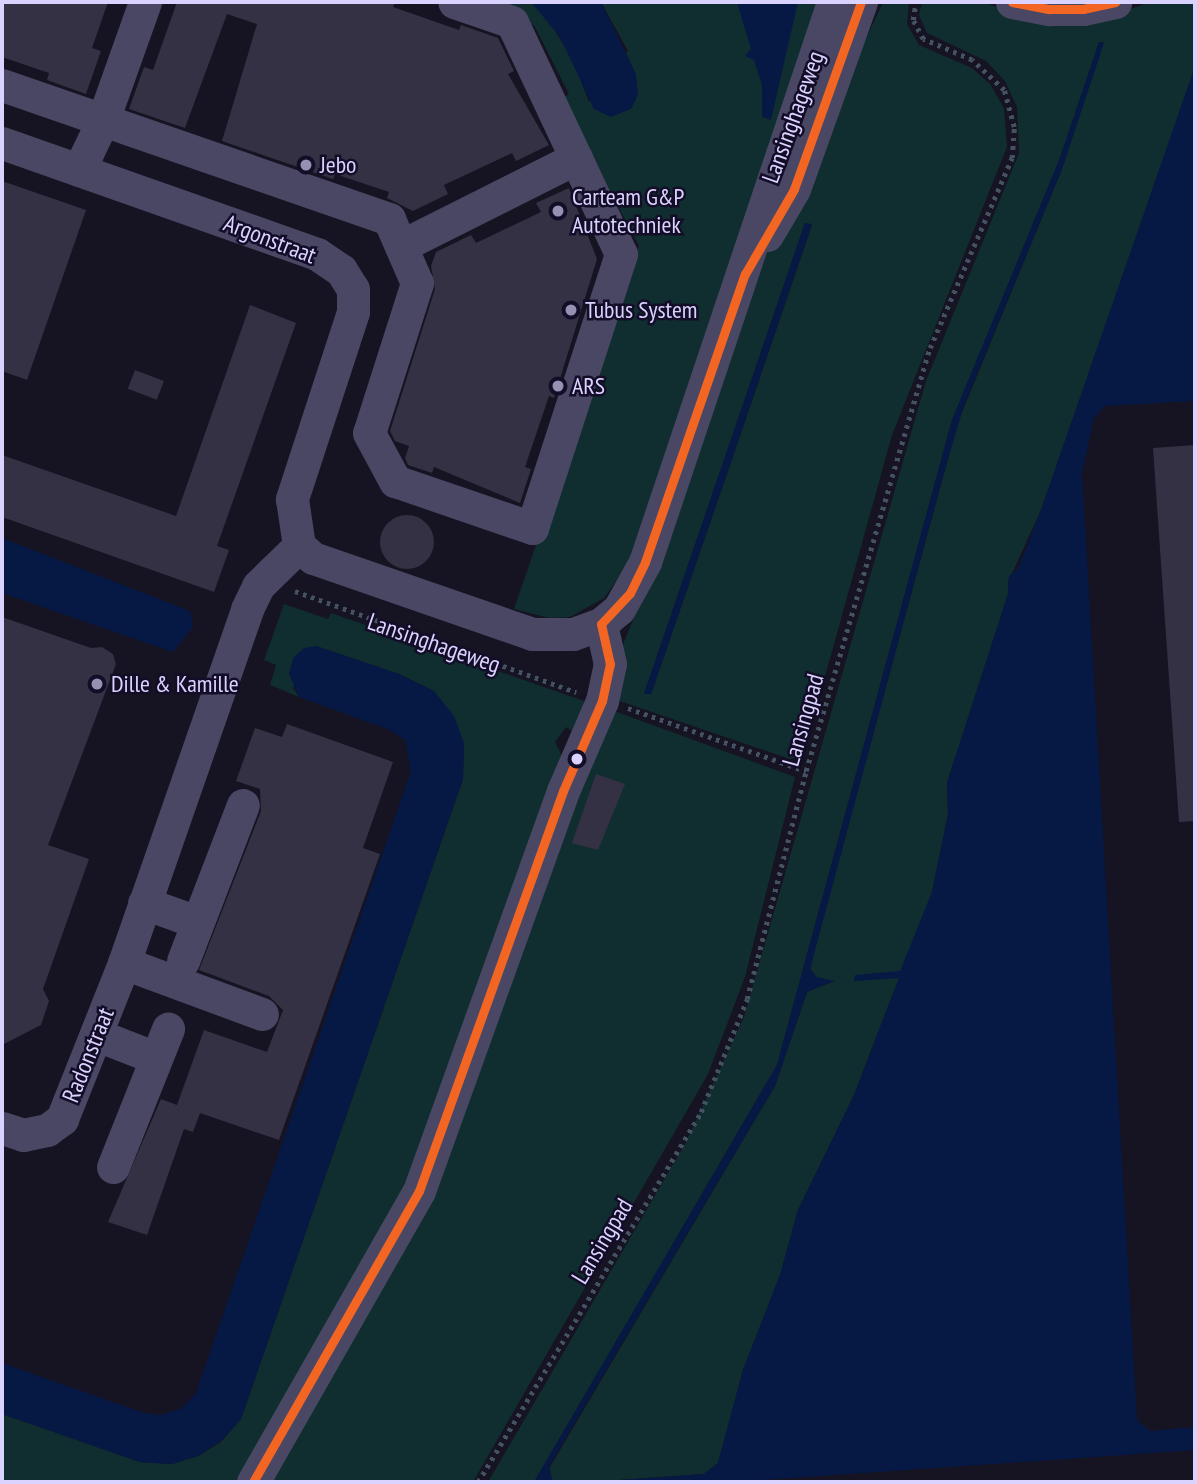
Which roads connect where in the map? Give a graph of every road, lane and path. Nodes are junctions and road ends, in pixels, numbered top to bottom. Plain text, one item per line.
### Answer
1 (145, 2) edge
2 (454, 2) edge
3 (832, 2) edge
4 (861, 2) edge
5 (916, 2) edge
6 (1012, 2) edge
7 (1115, 2) edge
8 (2, 85) edge
9 (103, 120) junction
10 (2, 143) edge
11 (576, 158) junction
12 (79, 170) junction
13 (401, 246) junction
14 (745, 274) junction
15 (299, 546) junction
16 (276, 570) junction
17 (601, 624) junction
18 (602, 701) junction
19 (806, 771) junction
20 (243, 805) dead end
21 (144, 903) junction
22 (197, 922) junction
23 (183, 961) dead end
24 (124, 963) junction
25 (262, 1014) dead end
26 (97, 1035) junction
27 (2, 1128) edge
28 (113, 1167) dead end
29 (253, 1482) edge
30 (478, 1482) edge

1 - 9 street
2 - 11 street
3 - 14 street, Lansinghageweg
4 - 14 street, Lansinghageweg
5 - 19 path, Lansingpad
6 - 7 street
8 - 9 street
9 - 12 street
9 - 13 street
10 - 12 street, Argonstraat
11 - 13 street
11 - 13 street
12 - 15 street, Argonstraat
14 - 17 street, Lansinghageweg
15 - 16 street, Radonstraat
15 - 17 street, Lansinghageweg
16 - 18 path, Lansinghageweg
16 - 21 street, Radonstraat
17 - 18 street
18 - 19 path, Lansinghageweg
18 - 29 street
19 - 30 path, Lansingpad
20 - 22 street
21 - 22 street
21 - 24 street, Radonstraat
22 - 23 street
24 - 25 street
24 - 26 street, Radonstraat
26 - 27 street, Radonstraat
26 - 28 street

